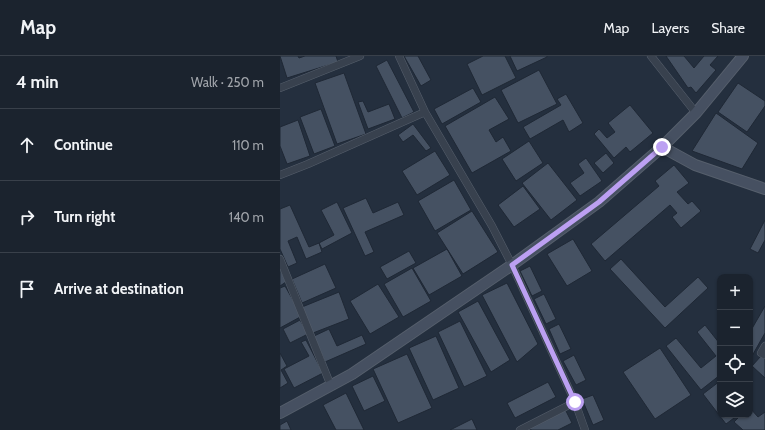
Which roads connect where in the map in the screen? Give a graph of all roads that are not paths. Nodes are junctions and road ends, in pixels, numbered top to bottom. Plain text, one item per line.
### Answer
1 (360, 56) edge
2 (399, 56) edge
3 (651, 56) edge
4 (743, 56) edge
5 (280, 88) edge
6 (425, 112) junction
7 (696, 113) junction
8 (662, 147) junction
9 (280, 175) edge
10 (765, 189) edge
11 (280, 259) edge
12 (512, 265) junction
13 (765, 346) edge
14 (765, 355) edge
15 (331, 386) junction
16 (575, 402) junction
17 (280, 414) edge
18 (520, 430) edge
19 (585, 430) edge

1 - 5 street
2 - 6 street
3 - 7 street
4 - 7 main road
6 - 9 street
6 - 12 street
7 - 8 main road
8 - 10 main road
8 - 12 main road
11 - 15 street
12 - 15 main road
12 - 16 street
13 - 14 street
15 - 17 main road
16 - 18 street
16 - 19 street

